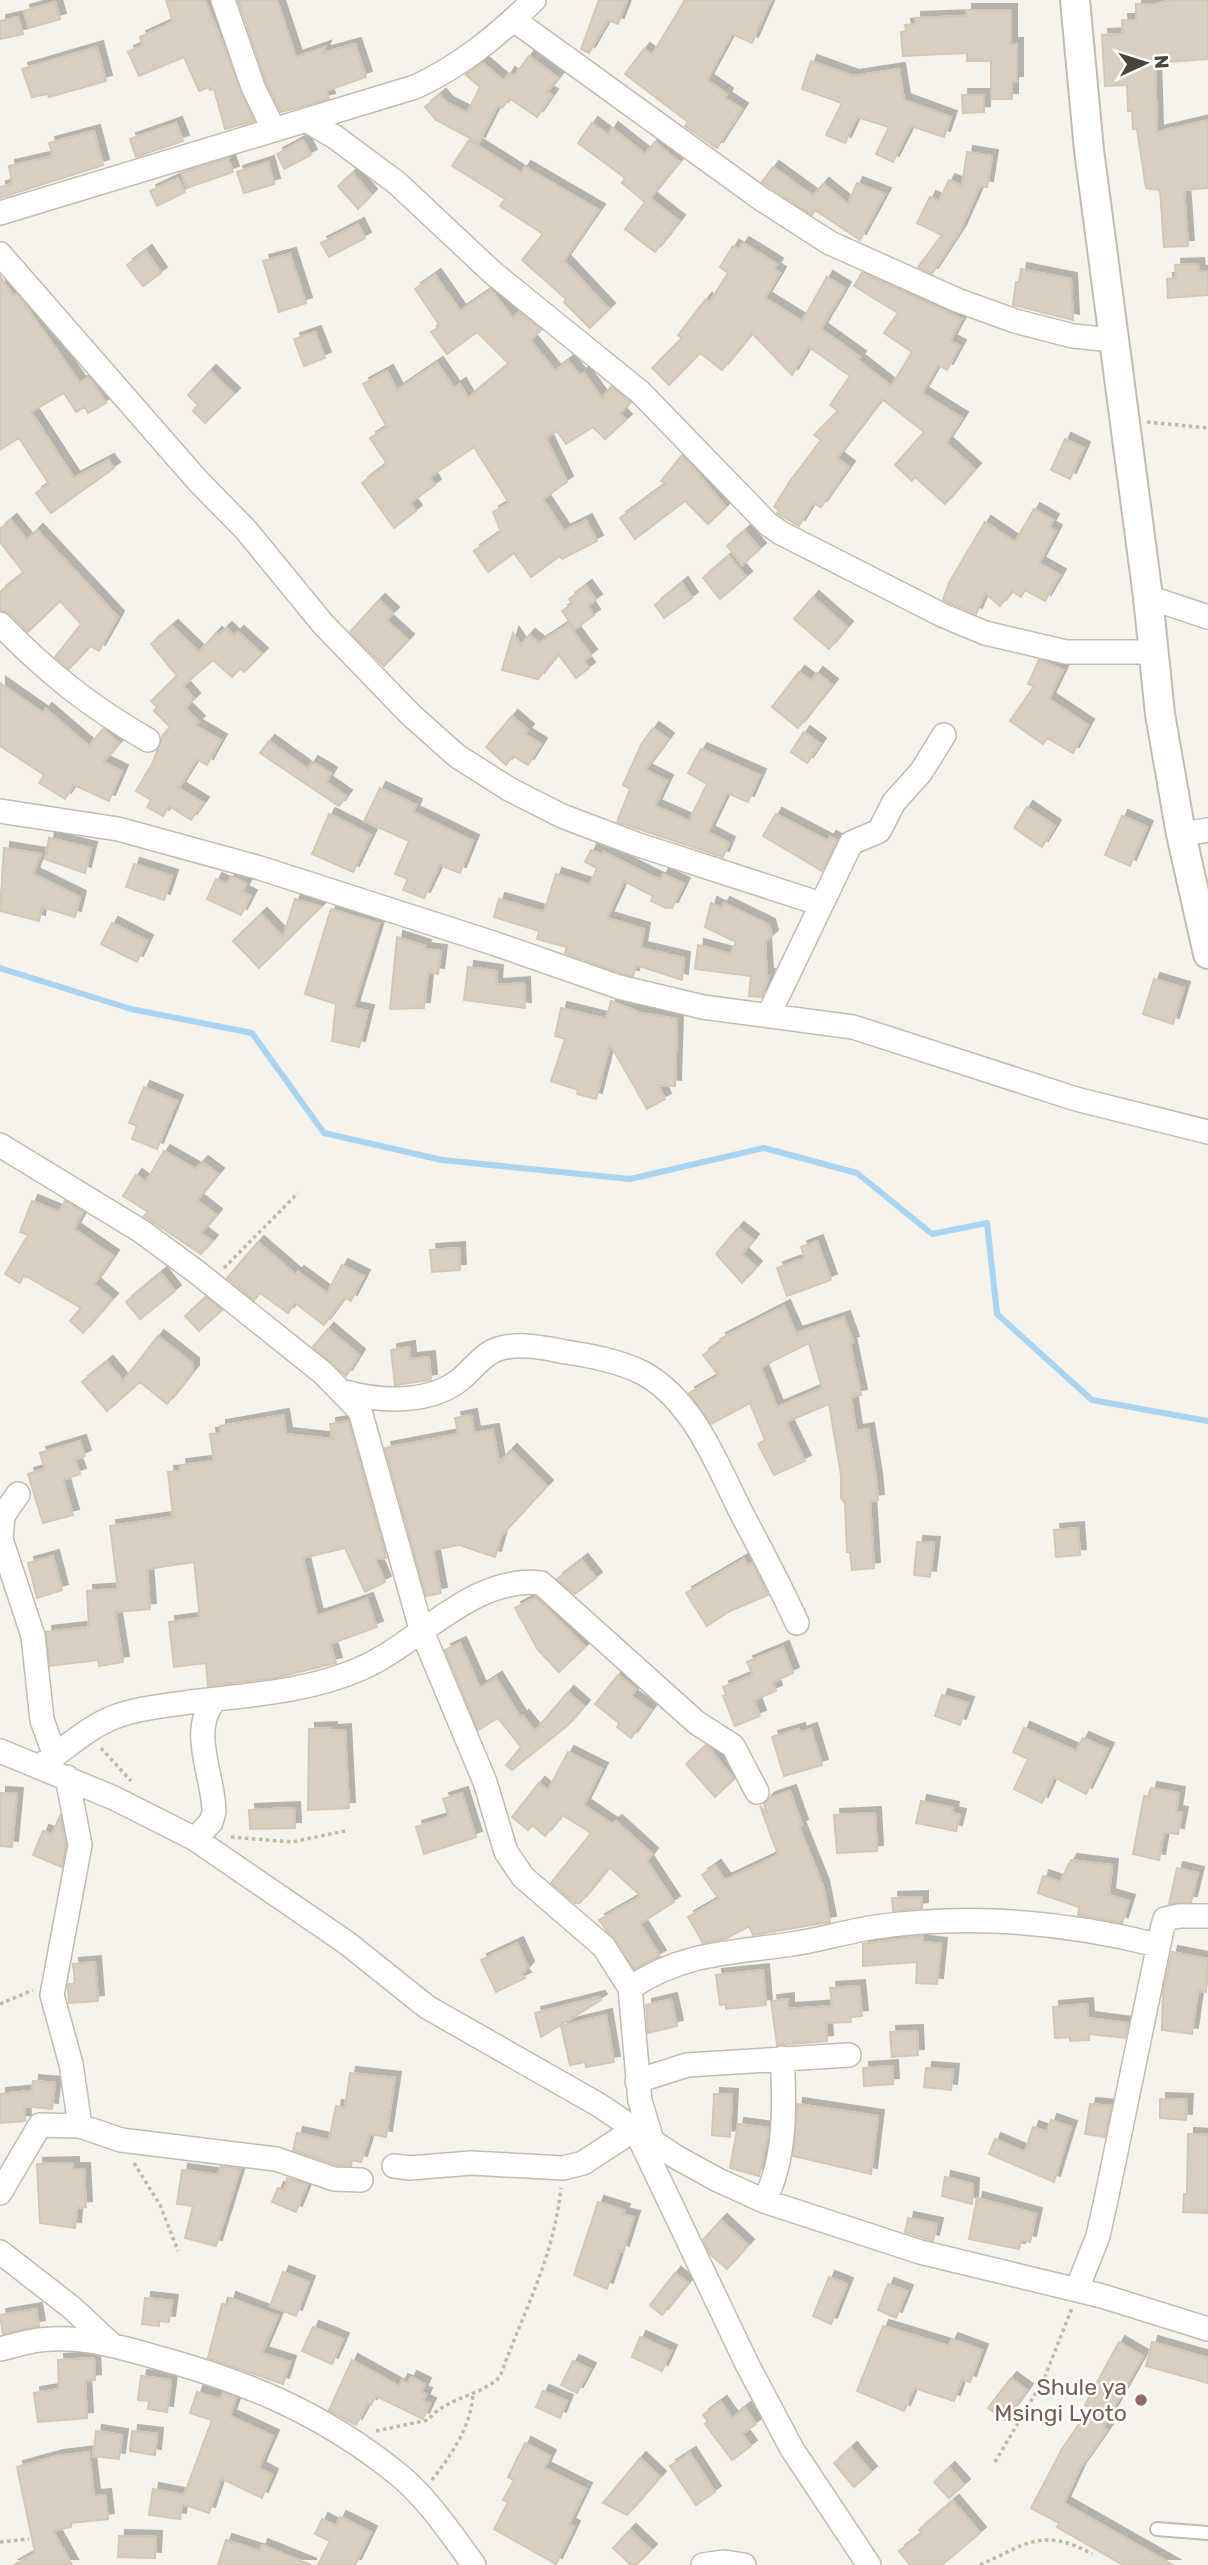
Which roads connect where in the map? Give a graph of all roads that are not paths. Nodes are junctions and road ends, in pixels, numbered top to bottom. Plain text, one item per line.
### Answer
1 (223, 0) edge
2 (534, 0) edge
3 (1075, 0) edge
4 (513, 20) junction
5 (306, 120) junction
6 (273, 128) junction
7 (0, 213) edge
8 (0, 254) edge
9 (1113, 340) junction
10 (1148, 597) junction
11 (1208, 617) edge
12 (0, 624) edge
13 (1154, 652) junction
14 (944, 735) dead end
15 (148, 740) dead end
16 (0, 811) edge
17 (1194, 832) edge
18 (821, 904) junction
19 (1208, 954) edge
20 (769, 1014) junction
21 (1208, 1132) edge
22 (1, 1148) edge
23 (345, 1392) junction
24 (19, 1494) dead end
25 (797, 1623) dead end
26 (421, 1629) junction
27 (215, 1700) junction
28 (0, 1751) edge
29 (48, 1761) junction
30 (66, 1777) junction
31 (757, 1791) dead end
32 (198, 1835) junction
33 (1208, 1916) edge
34 (1157, 1945) junction
35 (630, 1988) junction
36 (849, 2055) dead end
37 (782, 2058) junction
38 (637, 2081) junction
39 (80, 2126) junction
40 (643, 2135) junction
41 (394, 2166) dead end
42 (361, 2180) dead end
43 (0, 2193) edge
44 (764, 2201) junction
45 (0, 2252) edge
46 (1077, 2290) junction
47 (1208, 2329) edge
48 (112, 2345) junction
49 (0, 2349) edge
50 (1157, 2529) dead end
51 (1208, 2533) edge
52 (474, 2565) edge
53 (703, 2565) edge
54 (744, 2565) edge
55 (869, 2565) edge

1 - 6 street
2 - 4 street
3 - 9 street
4 - 5 street
4 - 9 street
5 - 6 street
5 - 13 street
6 - 7 street
8 - 18 street
9 - 10 street
10 - 11 street
10 - 13 street
12 - 15 street
13 - 17 street
14 - 18 street
16 - 20 street
17 - 19 street
18 - 20 street
20 - 21 street
22 - 23 street
23 - 25 street
23 - 26 street
24 - 29 street
26 - 27 street
26 - 31 street
26 - 35 street
27 - 29 street
27 - 32 street
28 - 29 street
29 - 30 street
30 - 32 street
30 - 39 street
32 - 40 street
33 - 34 street
34 - 35 street
34 - 46 street
35 - 38 street
36 - 37 street
37 - 38 street
37 - 44 street
38 - 40 street
39 - 42 street
39 - 43 street
40 - 41 street
40 - 44 street
40 - 55 street
44 - 46 street
45 - 48 street
46 - 47 street
48 - 49 street
48 - 52 street
50 - 51 lane
53 - 54 street

